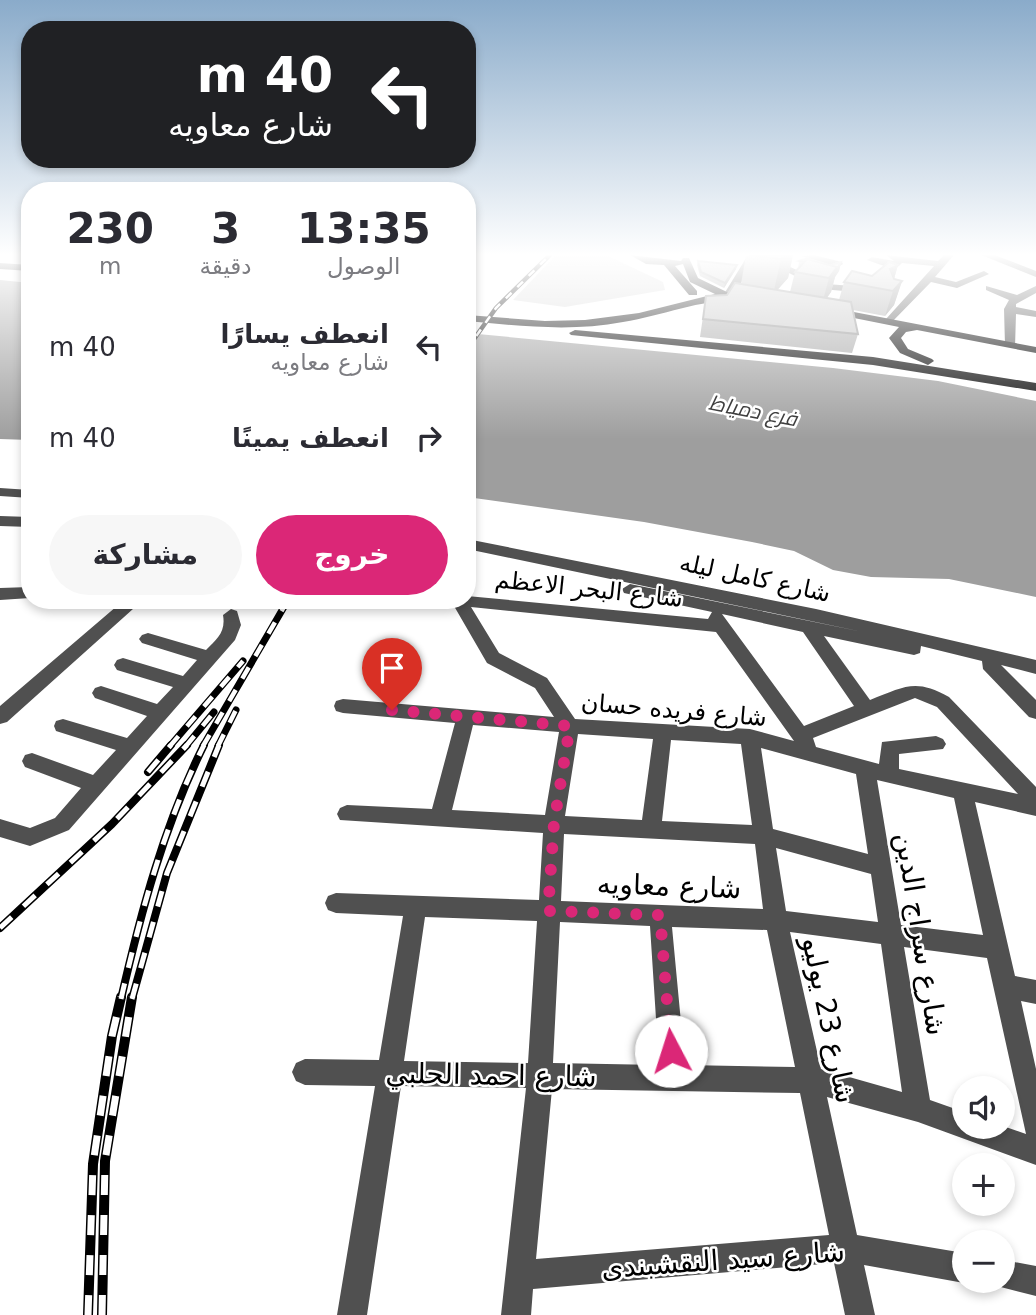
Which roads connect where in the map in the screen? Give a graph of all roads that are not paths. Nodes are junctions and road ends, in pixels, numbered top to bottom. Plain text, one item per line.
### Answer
1 (635, 316) edge
2 (671, 316) edge
3 (842, 316) edge
4 (897, 316) edge
5 (1018, 316) edge
6 (476, 320) edge
7 (476, 321) edge
8 (894, 327) junction
9 (572, 332) junction
10 (1011, 345) junction
11 (1036, 350) edge
12 (988, 379) junction
13 (1036, 387) edge
14 (0, 492) edge
15 (21, 493) edge
16 (0, 501) edge
17 (21, 502) edge
18 (0, 521) edge
19 (21, 522) edge
20 (476, 546) edge
21 (476, 557) edge
22 (21, 593) edge
23 (0, 594) edge
24 (476, 603) edge
25 (708, 606) junction
26 (125, 609) edge
27 (463, 609) edge
28 (231, 615) dead end
29 (793, 617) junction
30 (813, 624) junction
31 (722, 626) junction
32 (148, 639) dead end
33 (210, 658) junction
34 (989, 664) junction
35 (123, 665) dead end
36 (1034, 667) edge
37 (187, 684) junction
38 (101, 693) dead end
39 (342, 706) dead end
40 (866, 709) junction
41 (1036, 712) edge
42 (161, 713) junction
43 (0, 717) edge
44 (466, 717) junction
45 (64, 726) dead end
46 (570, 726) junction
47 (663, 731) junction
48 (800, 735) junction
49 (750, 737) junction
50 (936, 744) dead end
51 (130, 747) junction
52 (812, 754) junction
53 (32, 761) dead end
54 (865, 769) junction
55 (889, 775) junction
56 (96, 785) junction
57 (963, 792) junction
58 (1036, 800) edge
59 (1036, 807) edge
60 (347, 814) dead end
61 (440, 818) junction
62 (554, 823) junction
63 (0, 828) edge
64 (651, 829) junction
65 (763, 835) junction
66 (880, 867) junction
67 (336, 903) dead end
68 (416, 904) junction
69 (548, 911) junction
70 (660, 915) junction
71 (776, 920) junction
72 (890, 935) junction
73 (999, 948) junction
74 (1007, 987) junction
75 (1036, 992) edge
76 (306, 1072) dead end
77 (392, 1072) junction
78 (540, 1077) junction
79 (673, 1078) junction
80 (812, 1080) junction
81 (918, 1109) junction
82 (952, 1121) edge
83 (1036, 1127) edge
84 (1002, 1139) edge
85 (1036, 1151) edge
86 (847, 1248) junction
87 (952, 1266) edge
88 (522, 1275) junction
89 (1015, 1277) edge
90 (1036, 1281) edge
91 (352, 1315) edge
92 (516, 1315) edge
93 (860, 1315) edge

1 - 6 main road
2 - 9 main road
3 - 8 main road
4 - 8 street
5 - 10 street
7 - 9 main road
8 - 10 main road
8 - 12 main road
9 - 12 main road
10 - 11 main road
12 - 13 main road
14 - 15 street
16 - 17 street
18 - 19 street
20 - 29 street, شارع كامل ليله
21 - 25 street, شارع كامل ليله
22 - 23 street
24 - 31 street, شارع البحر الاعظم
25 - 29 street, شارع كامل ليله
25 - 31 street
26 - 43 street
27 - 46 street
28 - 33 street
29 - 30 street, شارع كامل ليله
30 - 34 street, شارع كامل ليله
30 - 36 street, شارع كامل ليله
30 - 40 street
31 - 48 street
32 - 33 street
33 - 37 street
34 - 36 street, شارع كامل ليله
34 - 41 street
35 - 37 street
37 - 42 street
38 - 42 street
39 - 44 street, شارع فريده حسان
40 - 48 street
40 - 58 street
42 - 51 street
44 - 46 street, شارع فريده حسان
44 - 61 street
45 - 51 street
46 - 47 street, شارع فريده حسان
46 - 62 street
47 - 49 street, شارع فريده حسان
47 - 64 street
48 - 52 street
49 - 52 street, شارع فريده حسان
49 - 65 street, شارع 23 يوليو
50 - 55 street
51 - 56 street
52 - 54 street, شارع فريده حسان
53 - 56 street
54 - 55 street, شارع فريده حسان
54 - 66 street, شارع سراج الدين
55 - 57 street, شارع فريده حسان
56 - 63 street
57 - 59 street, شارع فريده حسان
57 - 73 street
60 - 61 street
61 - 62 street
62 - 64 street
62 - 69 street
64 - 65 street
65 - 66 street
65 - 71 street, شارع 23 يوليو
66 - 72 street, شارع سراج الدين
67 - 68 street, شارع معاويه
68 - 69 street, شارع معاويه
68 - 77 street
69 - 70 street, شارع معاويه
69 - 78 street
70 - 71 street, شارع معاويه
70 - 79 street
71 - 72 street, شارع معاويه
71 - 80 street, شارع 23 يوليو
72 - 73 street, شارع معاويه
72 - 81 street, شارع سراج الدين
73 - 74 street
74 - 75 street
74 - 83 street
76 - 77 street, شارع احمد الحلبي
77 - 78 street, شارع احمد الحلبي
77 - 91 street
78 - 79 street, شارع احمد الحلبي
78 - 88 street
79 - 80 street, شارع احمد الحلبي
80 - 81 street, شارع احمد الحلبي
80 - 86 street, شارع 23 يوليو
81 - 82 street, شارع احمد الحلبي
84 - 85 street, شارع احمد الحلبي
86 - 87 street, شارع سيد النقشبندى
86 - 88 street, شارع سيد النقشبندى
86 - 93 street, شارع 23 يوليو
88 - 92 street
89 - 90 street

